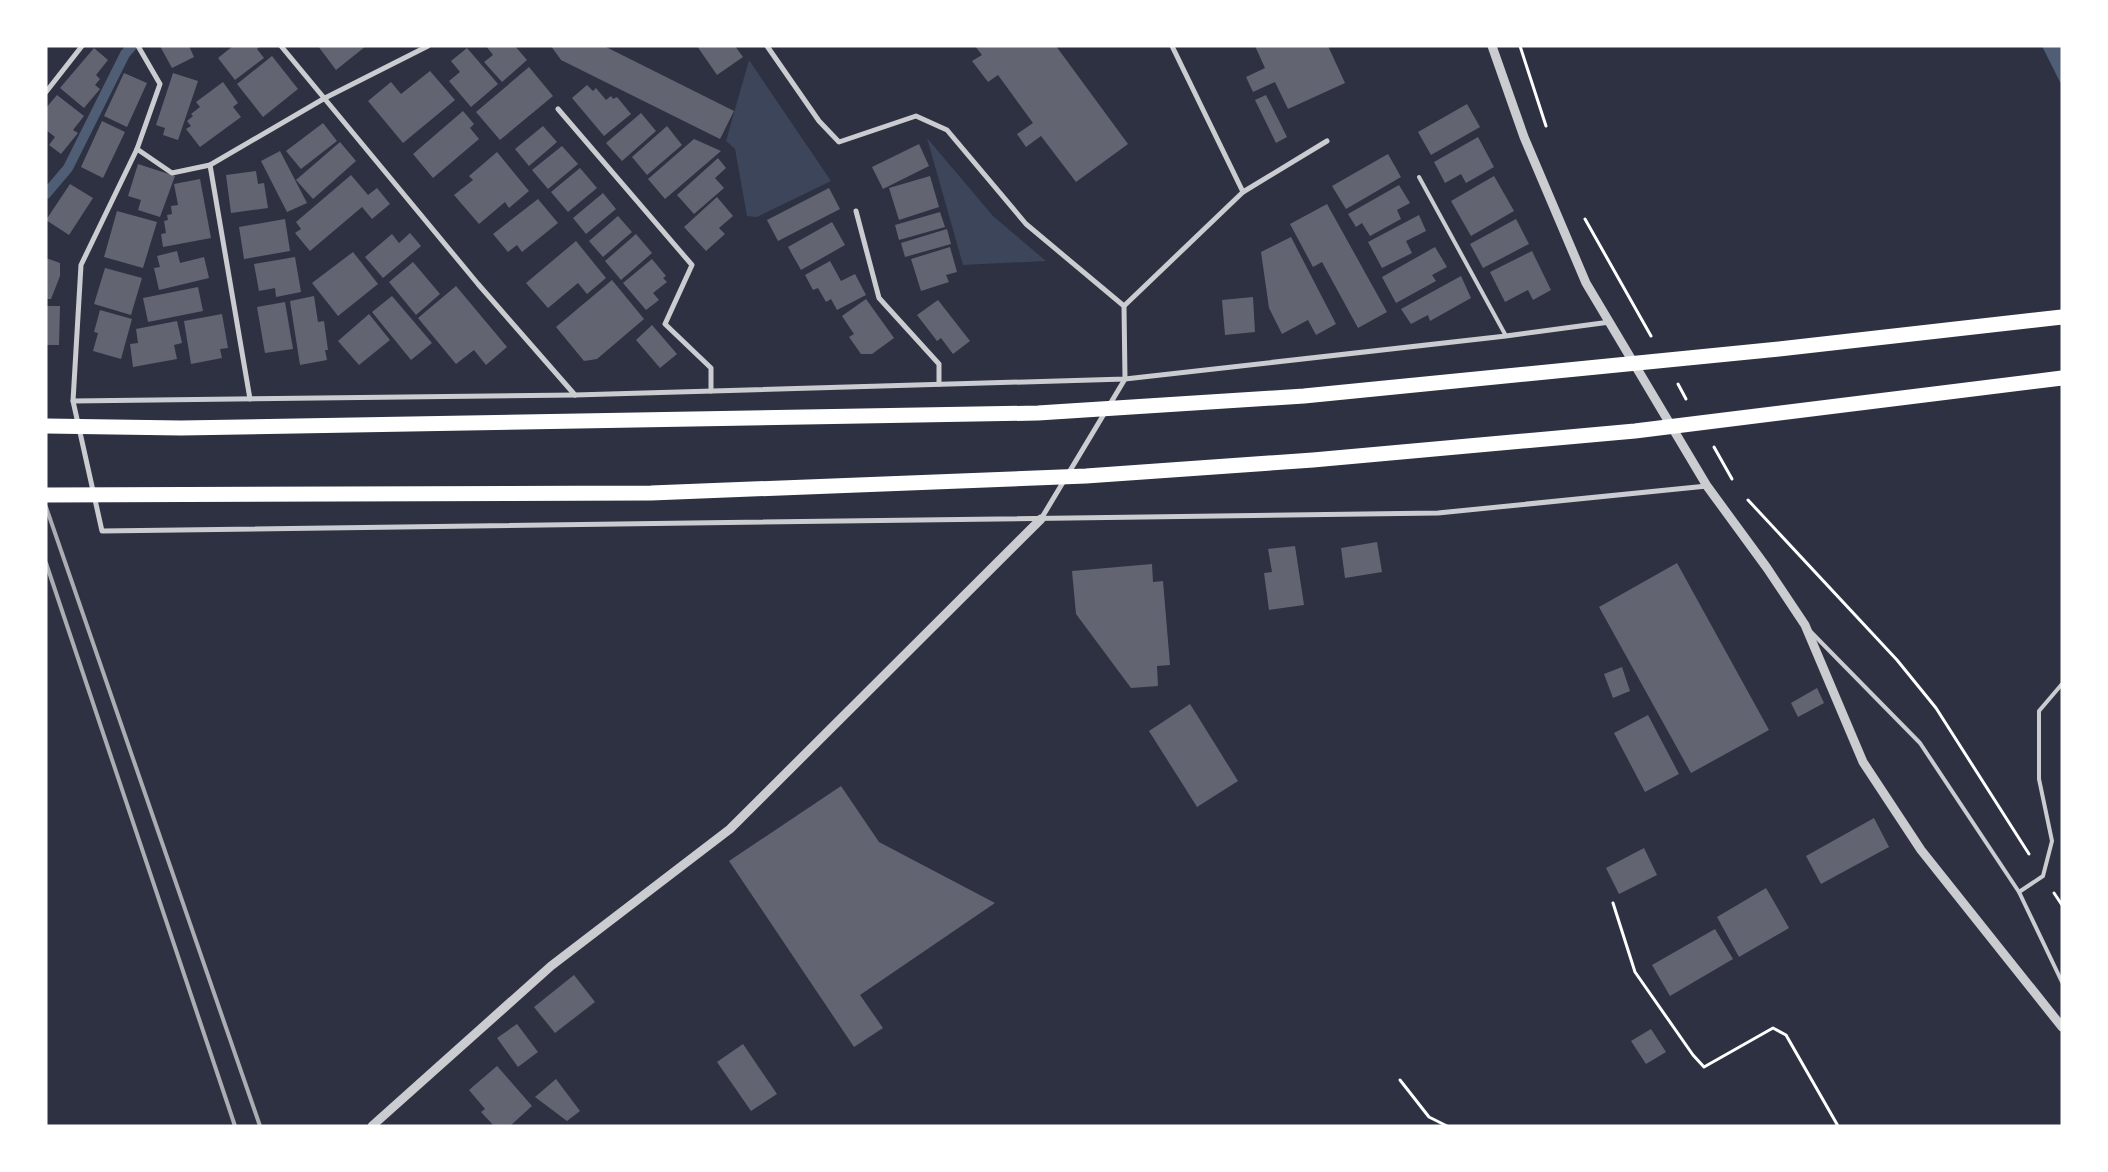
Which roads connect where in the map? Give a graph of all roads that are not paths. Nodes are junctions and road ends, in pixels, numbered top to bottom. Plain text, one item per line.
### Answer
1 (82, 46) edge
2 (138, 46) edge
3 (281, 46) edge
4 (428, 46) edge
5 (767, 46) edge
6 (1172, 46) edge
7 (1492, 46) edge
8 (46, 92) edge
9 (325, 98) junction
10 (558, 109) dead end
11 (1327, 141) dead end
12 (137, 148) junction
13 (210, 165) junction
14 (1419, 177) dead end
15 (1243, 192) junction
16 (856, 211) dead end
17 (1124, 306) junction
18 (2062, 317) edge
19 (1610, 322) junction
20 (1506, 336) junction
21 (2062, 378) edge
22 (1125, 379) junction
23 (940, 384) junction
24 (711, 391) junction
25 (575, 395) junction
26 (250, 398) junction
27 (72, 401) junction
28 (46, 426) edge
29 (1707, 486) junction
30 (46, 495) edge
31 (1041, 519) junction
32 (1805, 625) junction
33 (2062, 684) edge
34 (2019, 892) junction
35 (2062, 982) edge
36 (2062, 1027) edge
37 (372, 1126) edge

1 - 8 street
2 - 12 street
3 - 9 street
4 - 9 street
5 - 17 street
6 - 15 street
7 - 19 street
9 - 13 street
9 - 25 street
10 - 24 street
11 - 15 street
12 - 13 street
12 - 27 street
13 - 26 street
14 - 20 lane
15 - 17 street
16 - 23 street
17 - 22 street
18 - 28 highway
19 - 20 street
19 - 29 street
20 - 22 street
21 - 30 highway
22 - 23 street
22 - 31 street
23 - 24 street
24 - 25 street
25 - 26 street
26 - 27 street
27 - 31 street
29 - 31 street
29 - 32 street
31 - 37 street
32 - 34 lane
32 - 36 street
33 - 34 lane
34 - 35 lane

